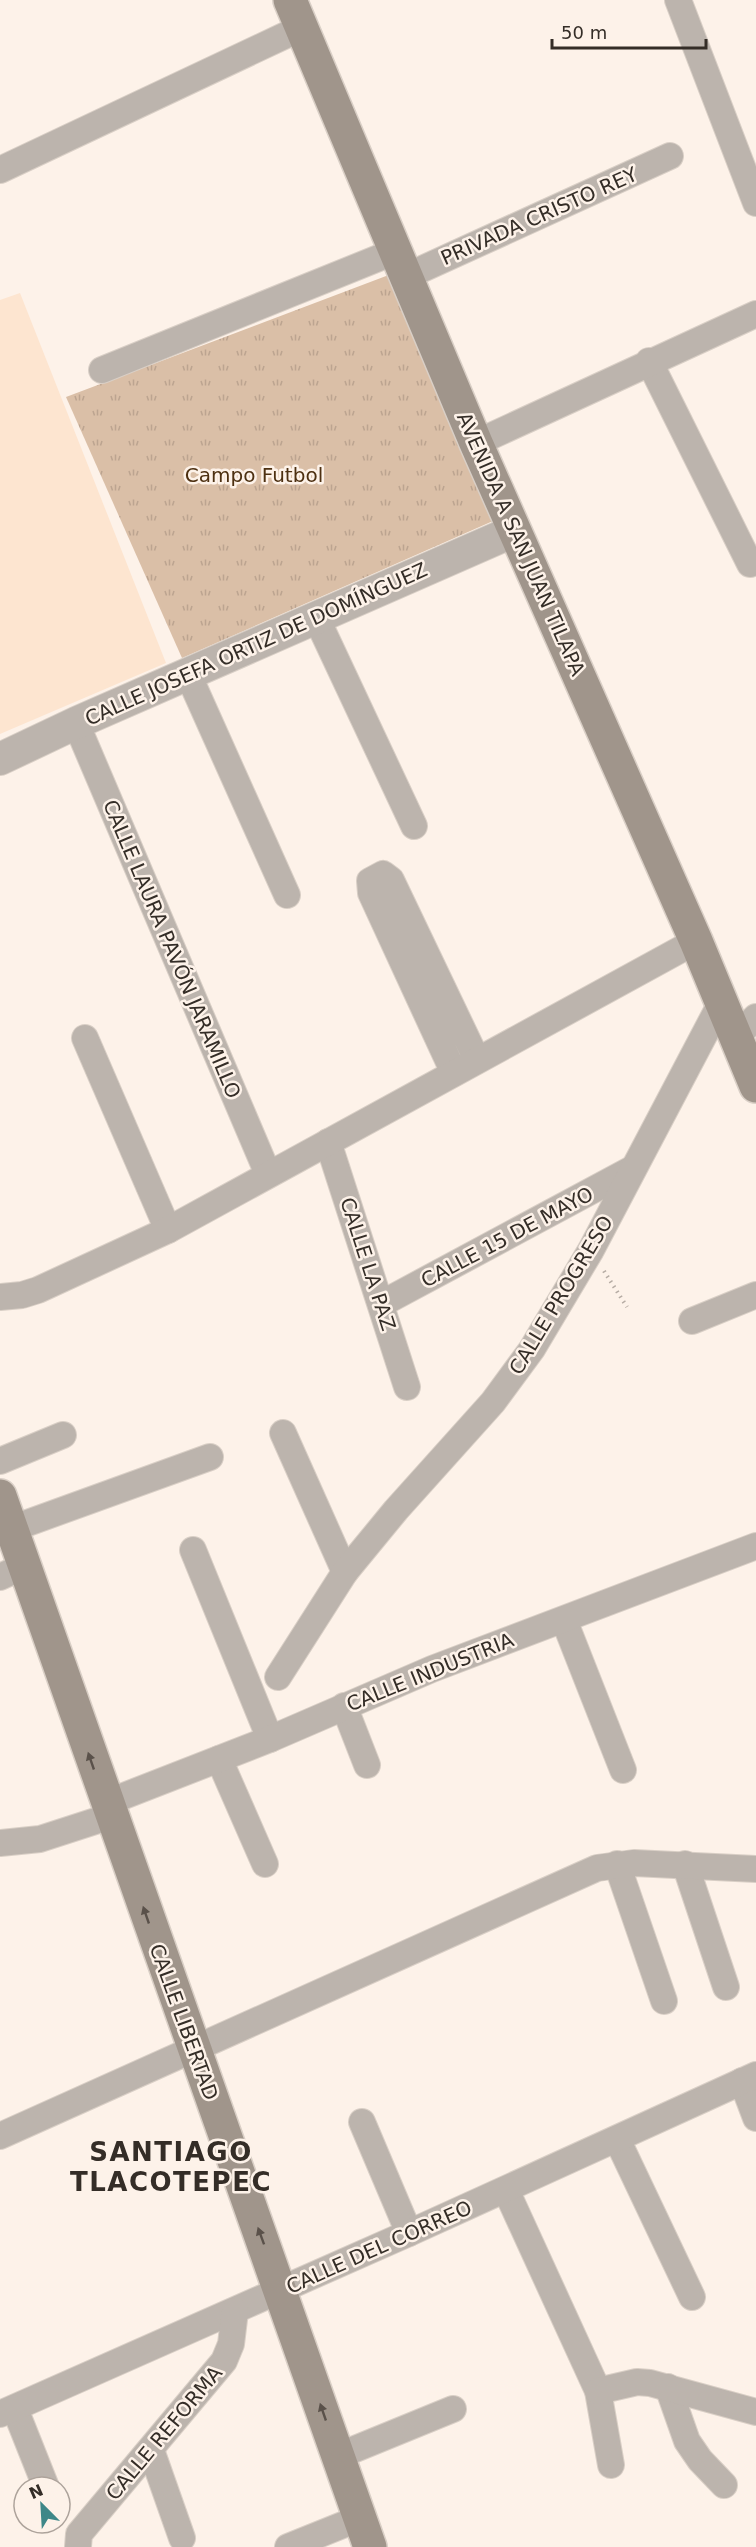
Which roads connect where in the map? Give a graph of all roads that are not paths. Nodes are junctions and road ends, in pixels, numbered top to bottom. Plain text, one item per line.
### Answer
1 (678, 0) edge
2 (297, 14) edge
3 (670, 156) dead end
4 (0, 170) edge
5 (756, 203) edge
6 (402, 264) junction
7 (756, 314) edge
8 (649, 361) junction
9 (102, 370) dead end
10 (476, 443) junction
11 (514, 531) junction
12 (750, 564) dead end
13 (316, 617) junction
14 (188, 674) junction
15 (76, 723) junction
16 (0, 759) edge
17 (414, 825) dead end
18 (287, 895) dead end
19 (696, 941) junction
20 (721, 1003) junction
21 (460, 1025) junction
22 (745, 1027) edge
23 (437, 1036) junction
24 (85, 1038) dead end
25 (477, 1060) junction
26 (454, 1073) junction
27 (756, 1086) edge
28 (327, 1142) junction
29 (632, 1169) junction
30 (268, 1174) junction
31 (168, 1230) junction
32 (756, 1295) edge
33 (0, 1297) edge
34 (381, 1304) junction
35 (692, 1321) dead end
36 (407, 1386) dead end
37 (283, 1433) dead end
38 (63, 1435) dead end
39 (210, 1457) dead end
40 (0, 1461) edge
41 (4, 1512) edge
42 (756, 1546) edge
43 (193, 1550) dead end
44 (12, 1572) edge
45 (345, 1572) junction
46 (564, 1620) junction
47 (278, 1677) dead end
48 (344, 1706) junction
49 (270, 1739) junction
50 (219, 1759) junction
51 (367, 1765) dead end
52 (623, 1770) dead end
53 (109, 1810) junction
54 (0, 1843) edge
55 (266, 1864) dead end
56 (617, 1864) junction
57 (685, 1864) junction
58 (756, 1869) edge
59 (726, 1987) dead end
60 (664, 2001) dead end
61 (193, 2049) junction
62 (749, 2078) edge
63 (756, 2118) edge
64 (362, 2122) dead end
65 (0, 2136) edge
66 (617, 2139) junction
67 (506, 2190) junction
68 (409, 2233) junction
69 (280, 2291) junction
70 (692, 2297) dead end
71 (235, 2311) junction
72 (668, 2386) junction
73 (598, 2391) junction
74 (453, 2409) dead end
75 (8, 2411) edge
76 (756, 2412) edge
77 (152, 2450) junction
78 (338, 2456) junction
79 (611, 2464) dead end
80 (40, 2475) edge
81 (724, 2485) dead end
82 (365, 2532) edge
83 (182, 2538) dead end
84 (78, 2547) edge
85 (288, 2547) edge

1 - 5 street
2 - 4 street
2 - 6 main road, AVENIDA A SAN JUAN TILAPA
3 - 6 street, PRIVADA CRISTO REY
6 - 9 street, PRIVADA CRISTO REY
6 - 10 main road, AVENIDA A SAN JUAN TILAPA
7 - 8 street
8 - 10 street
8 - 12 street
10 - 11 main road, AVENIDA A SAN JUAN TILAPA
11 - 13 street, CALLE JOSEFA ORTIZ DE DOMÍNGUEZ
11 - 19 main road, AVENIDA A SAN JUAN TILAPA
13 - 14 street, CALLE JOSEFA ORTIZ DE DOMÍNGUEZ
13 - 17 street
14 - 15 street, CALLE JOSEFA ORTIZ DE DOMÍNGUEZ
14 - 18 street
15 - 16 street, CALLE JOSEFA ORTIZ DE DOMÍNGUEZ
15 - 30 street, CALLE LAURA PAVÓN JARAMILLO
19 - 20 main road, AVENIDA A SAN JUAN TILAPA
19 - 25 street
20 - 22 main road, AVENIDA A SAN JUAN TILAPA
20 - 29 street, CALLE PROGRESO
21 - 23 street
21 - 23 street
21 - 25 street
22 - 27 main road, AVENIDA A SAN JUAN TILAPA
23 - 26 street
24 - 31 street
25 - 26 street
26 - 28 street
28 - 30 street
28 - 34 street, CALLE LA PAZ
29 - 34 street, CALLE 15 DE MAYO
29 - 45 street, CALLE PROGRESO
30 - 31 street
31 - 33 street
32 - 35 street
34 - 36 street, CALLE LA PAZ
37 - 45 street
38 - 40 street
39 - 41 street
41 - 44 main road, CALLE LIBERTAD
42 - 46 street, CALLE INDUSTRIA
43 - 49 street
53 -> 44 main road, CALLE LIBERTAD
45 - 47 street, CALLE PROGRESO
46 - 48 street, CALLE INDUSTRIA
46 - 52 street
48 - 49 street, CALLE INDUSTRIA
48 - 51 street
49 - 50 street, CALLE INDUSTRIA
50 - 53 street, CALLE INDUSTRIA
50 - 55 street
53 - 54 street, CALLE INDUSTRIA
61 -> 53 main road, CALLE LIBERTAD
56 - 57 street
56 - 60 street
56 - 61 street
57 - 58 street
57 - 59 street
61 - 65 street
69 -> 61 main road, CALLE LIBERTAD
62 - 63 street
62 - 66 street, CALLE DEL CORREO
64 - 68 street
66 - 67 street, CALLE DEL CORREO
66 - 70 street
67 - 68 street, CALLE DEL CORREO
67 - 73 street
68 - 69 street, CALLE DEL CORREO
69 - 71 street, CALLE DEL CORREO
78 -> 69 main road, CALLE LIBERTAD
71 - 75 street, CALLE DEL CORREO
71 - 77 street, CALLE REFORMA
72 - 73 street
72 - 76 street
72 - 81 street
73 - 79 street
74 - 78 street
75 - 80 street
77 - 83 street
77 - 84 street, CALLE REFORMA
78 - 82 main road, CALLE LIBERTAD
82 - 85 street

